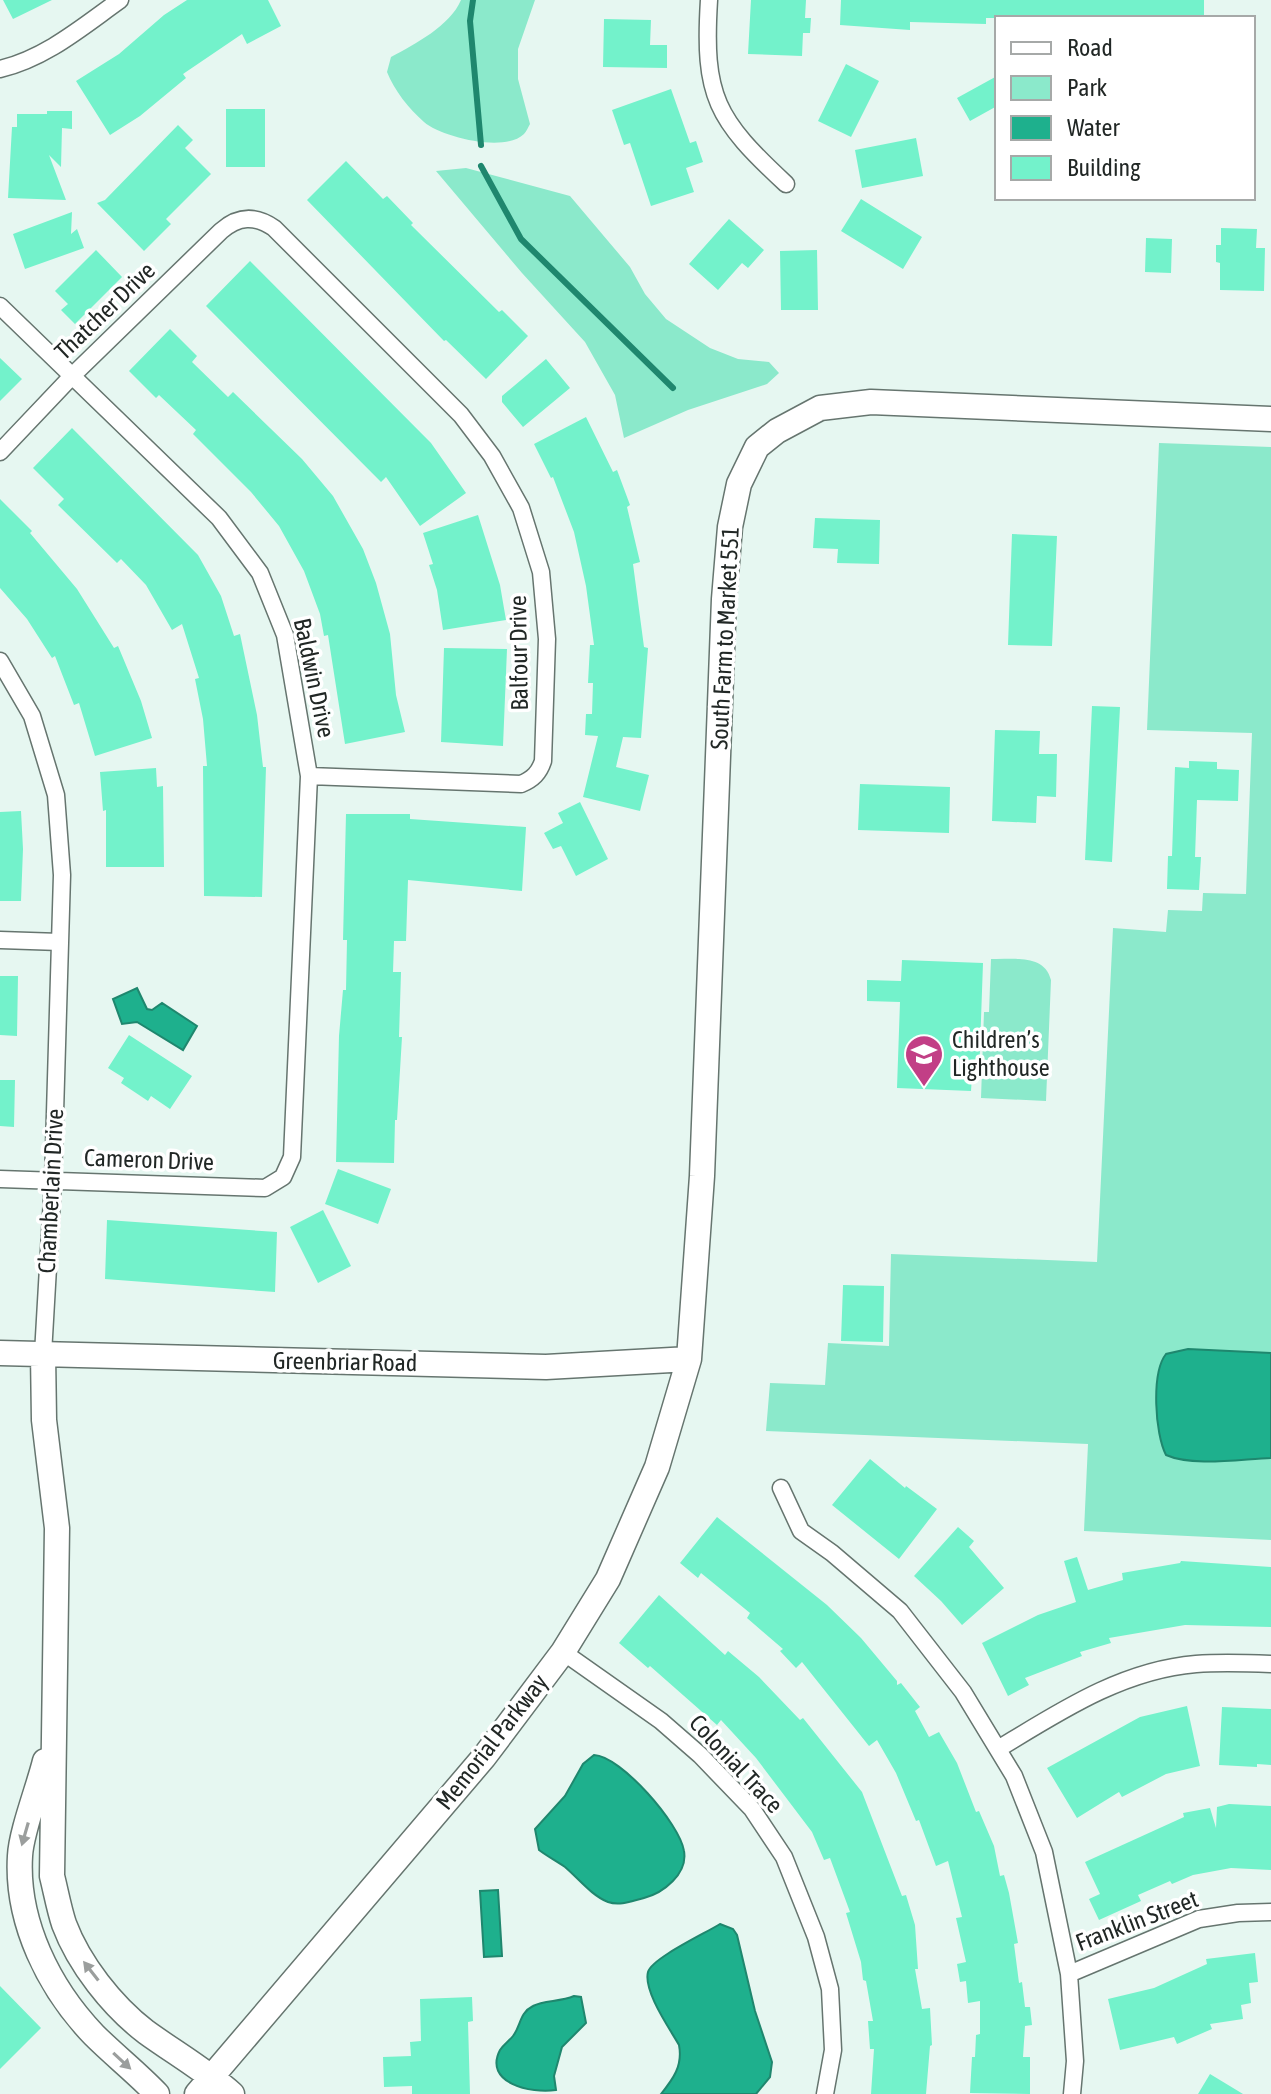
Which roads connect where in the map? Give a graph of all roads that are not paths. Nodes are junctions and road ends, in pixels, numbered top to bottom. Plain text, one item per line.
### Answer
1 (120, 0) edge
2 (709, 0) edge
3 (0, 69) edge
4 (786, 184) dead end
5 (253, 218) joint
6 (0, 306) edge
7 (73, 375) junction
8 (1271, 419) edge
9 (0, 452) edge
10 (0, 661) edge
11 (309, 776) junction
12 (0, 940) edge
13 (60, 942) junction
14 (289, 1168) joint
15 (0, 1179) edge
16 (53, 1181) junction
17 (0, 1353) edge
18 (43, 1354) junction
19 (689, 1359) junction
20 (781, 1488) dead end
21 (563, 1652) junction
22 (1271, 1664) edge
23 (53, 1732) junction
24 (998, 1749) junction
25 (1271, 1912) edge
26 (1069, 1974) junction
27 (204, 2085) edge
28 (157, 2094) edge
29 (232, 2094) edge
30 (825, 2094) edge
31 (1072, 2094) edge

1 - 3 street
2 - 4 street
5 - 7 street, Thatcher Drive
5 - 11 street, Balfour Drive
6 - 7 street, Baldwin Drive
7 - 9 street, Thatcher Drive
7 - 11 street, Baldwin Drive
8 - 19 main road, South Farm to Market 551
10 - 13 street, Chamberlain Drive
11 - 14 street, Baldwin Drive
12 - 13 street
13 - 16 street, Chamberlain Drive
14 - 16 street, Cameron Drive
15 - 16 street, Cameron Drive
16 - 18 street, Chamberlain Drive
17 - 18 main road, Greenbriar Road
18 - 19 main road, Greenbriar Road
18 - 23 main road, Chamberlain Drive
19 - 21 main road, Memorial Parkway
20 - 24 street
21 - 27 main road, Memorial Parkway
21 - 30 street, Colonial Trace
22 - 24 street
27 -> 23 main road, Chamberlain Drive
23 -> 28 main road, Chamberlain Drive
24 - 26 street
25 - 26 street, Franklin Street
26 - 31 street
27 - 29 main road, Chamberlain Drive

